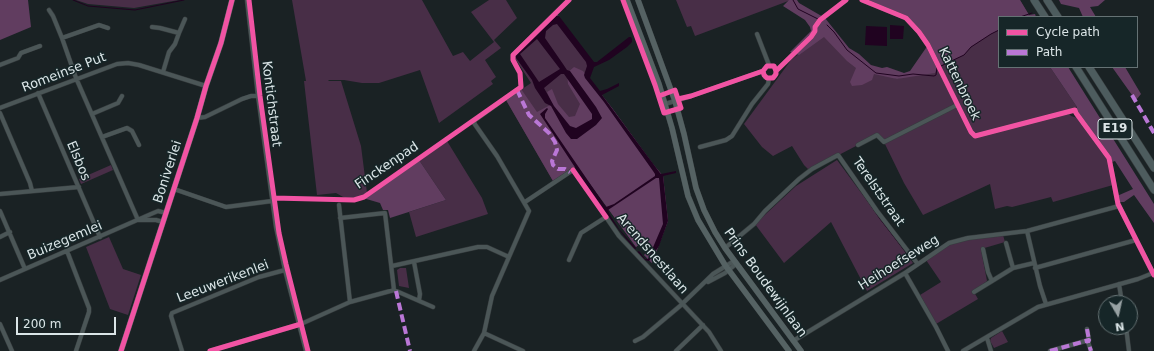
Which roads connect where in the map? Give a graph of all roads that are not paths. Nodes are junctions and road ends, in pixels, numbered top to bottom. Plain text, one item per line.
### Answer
1 (232, 0) edge
2 (247, 0) edge
3 (569, 0) edge
4 (627, 0) edge
5 (638, 0) edge
6 (846, 0) edge
7 (862, 0) edge
8 (1034, 0) edge
9 (1047, 0) edge
10 (49, 10) dead end
11 (1044, 16) edge
12 (1057, 16) edge
13 (185, 19) dead end
14 (152, 27) dead end
15 (108, 28) dead end
16 (179, 33) junction
17 (756, 34) dead end
18 (62, 38) junction
19 (40, 46) dead end
20 (0, 65) edge
21 (769, 65) junction
22 (1077, 68) edge
23 (1090, 68) edge
24 (763, 71) junction
25 (776, 71) junction
26 (163, 72) junction
27 (76, 78) junction
28 (769, 79) junction
29 (206, 86) junction
30 (38, 93) junction
31 (122, 96) dead end
32 (258, 96) junction
33 (676, 100) junction
34 (664, 104) junction
35 (957, 105) junction
36 (0, 108) edge
37 (0, 114) edge
38 (92, 114) junction
39 (198, 118) junction
40 (102, 137) junction
41 (139, 145) dead end
42 (858, 145) dead end
43 (700, 147) dead end
44 (1154, 168) edge
45 (573, 170) dead end
46 (78, 187) junction
47 (174, 189) junction
48 (1154, 190) edge
49 (32, 191) junction
50 (0, 194) edge
51 (272, 201) junction
52 (524, 202) junction
53 (339, 205) dead end
54 (1119, 206) junction
55 (0, 211) edge
56 (166, 213) junction
57 (340, 218) junction
58 (138, 220) junction
59 (163, 222) junction
60 (1027, 231) junction
61 (10, 232) junction
62 (100, 236) junction
63 (0, 237) edge
64 (1136, 240) junction
65 (1006, 243) dead end
66 (725, 248) junction
67 (983, 249) dead end
68 (67, 251) junction
69 (509, 257) junction
70 (569, 260) dead end
71 (414, 262) junction
72 (735, 262) junction
73 (918, 263) junction
74 (1035, 265) junction
75 (392, 266) junction
76 (727, 268) junction
77 (1013, 268) junction
78 (25, 269) junction
79 (285, 270) junction
80 (905, 273) junction
81 (1154, 274) edge
82 (0, 280) edge
83 (992, 281) junction
84 (1119, 284) junction
85 (394, 290) junction
86 (974, 292) dead end
87 (1121, 295) edge
88 (419, 300) junction
89 (350, 302) junction
90 (682, 304) junction
91 (1046, 304) junction
92 (433, 307) dead end
93 (0, 324) edge
94 (299, 324) junction
95 (703, 325) junction
96 (1087, 329) dead end
97 (484, 333) junction
98 (1127, 335) edge
99 (987, 338) junction
100 (1089, 340) junction
101 (794, 341) junction
102 (635, 342) dead end
103 (222, 349) edge
104 (12, 351) edge
105 (76, 351) edge
106 (121, 351) edge
107 (182, 351) edge
108 (210, 351) edge
109 (306, 351) edge
110 (474, 351) edge
111 (523, 351) edge
112 (676, 351) edge
113 (721, 351) edge
114 (789, 351) edge
115 (801, 351) edge
116 (948, 351) edge
117 (963, 351) edge
118 (991, 351) edge
119 (1050, 351) edge
120 (1091, 351) edge
121 (1130, 351) edge

1 - 29 main road, Boniverlei
2 - 32 street, Kontichstraat
3 - 52 street
4 - 34 main road, Prins Boudewijnlaan
5 - 33 main road, Prins Boudewijnlaan
6 - 25 street
7 - 35 street, Kattenbroek
8 - 11 highway
9 - 12 highway
10 - 18 street
13 - 16 street
14 - 16 street
15 - 18 street
16 - 26 street
17 - 21 street
18 - 27 street
19 - 20 street
21 - 24 street
21 - 25 street
22 - 48 highway, E19
23 - 44 highway, E19
24 - 28 street
24 - 33 street
25 - 28 street
26 - 27 street, Romeinse Put
26 - 29 street, Romeinse Put
27 - 30 street, Romeinse Put
27 - 38 street
28 - 43 street
29 - 39 main road, Boniverlei
30 - 36 street, Romeinse Put
30 - 46 street, Elsbos
31 - 38 street
32 - 39 street
32 - 51 street, Kontichstraat
33 - 34 street
33 - 66 main road, Prins Boudewijnlaan
34 - 76 main road, Prins Boudewijnlaan
35 - 42 street
35 - 54 street, Kattenbroek
37 - 49 street
38 - 40 street
39 - 47 main road, Boniverlei
40 - 41 street
40 - 58 street
45 - 52 street
46 - 49 street
46 - 62 street, Elsbos
47 - 51 street
47 - 56 main road, Boniverlei
49 - 50 street
51 - 79 street, Kontichstraat
52 - 69 street
53 - 57 street
54 - 60 street, Heihoefseweg
54 - 64 street
55 - 61 street
56 - 58 street, Buizegemlei
56 - 59 main road, Boniverlei
57 - 75 street
57 - 89 street
58 - 59 street, Buizegemlei
58 - 62 street, Buizegemlei
59 - 106 main road, Boniverlei
60 - 73 street, Heihoefseweg
60 - 74 street
61 - 63 street
61 - 78 street
62 - 68 street, Buizegemlei
64 - 74 street
64 - 81 street
65 - 77 street
66 - 72 main road, Prins Boudewijnlaan
66 - 73 street, Terelststraat
67 - 83 street
68 - 78 street, Buizegemlei
68 - 105 street
69 - 71 street
69 - 97 street
70 - 90 street, Arendsnestlaan
71 - 75 street
71 - 88 street
72 - 76 street
72 - 101 main road, Prins Boudewijnlaan
73 - 80 street, Heihoefseweg
74 - 77 street
74 - 91 street
75 - 85 street
76 - 90 street
76 - 114 main road, Prins Boudewijnlaan
77 - 83 street
78 - 82 street, Buizegemlei
79 - 94 street, Kontichstraat
79 - 107 street, Leeuwerikenlei
80 - 101 street, Heihoefseweg
80 - 116 street
81 - 84 street
83 - 86 street
84 - 87 street
84 - 91 street
85 - 88 street
85 - 89 street
88 - 92 street
89 - 94 street
90 - 95 street, Arendsnestlaan
90 - 102 street
91 - 99 street
93 - 104 street
94 - 103 street
94 - 109 street, Kontichstraat
95 - 112 street
95 - 113 street, Arendsnestlaan
96 - 100 street
97 - 110 street
97 - 111 street
98 - 121 street
99 - 117 street
99 - 118 street
100 - 119 street
100 - 120 street
101 - 115 main road, Prins Boudewijnlaan
103 - 108 street

